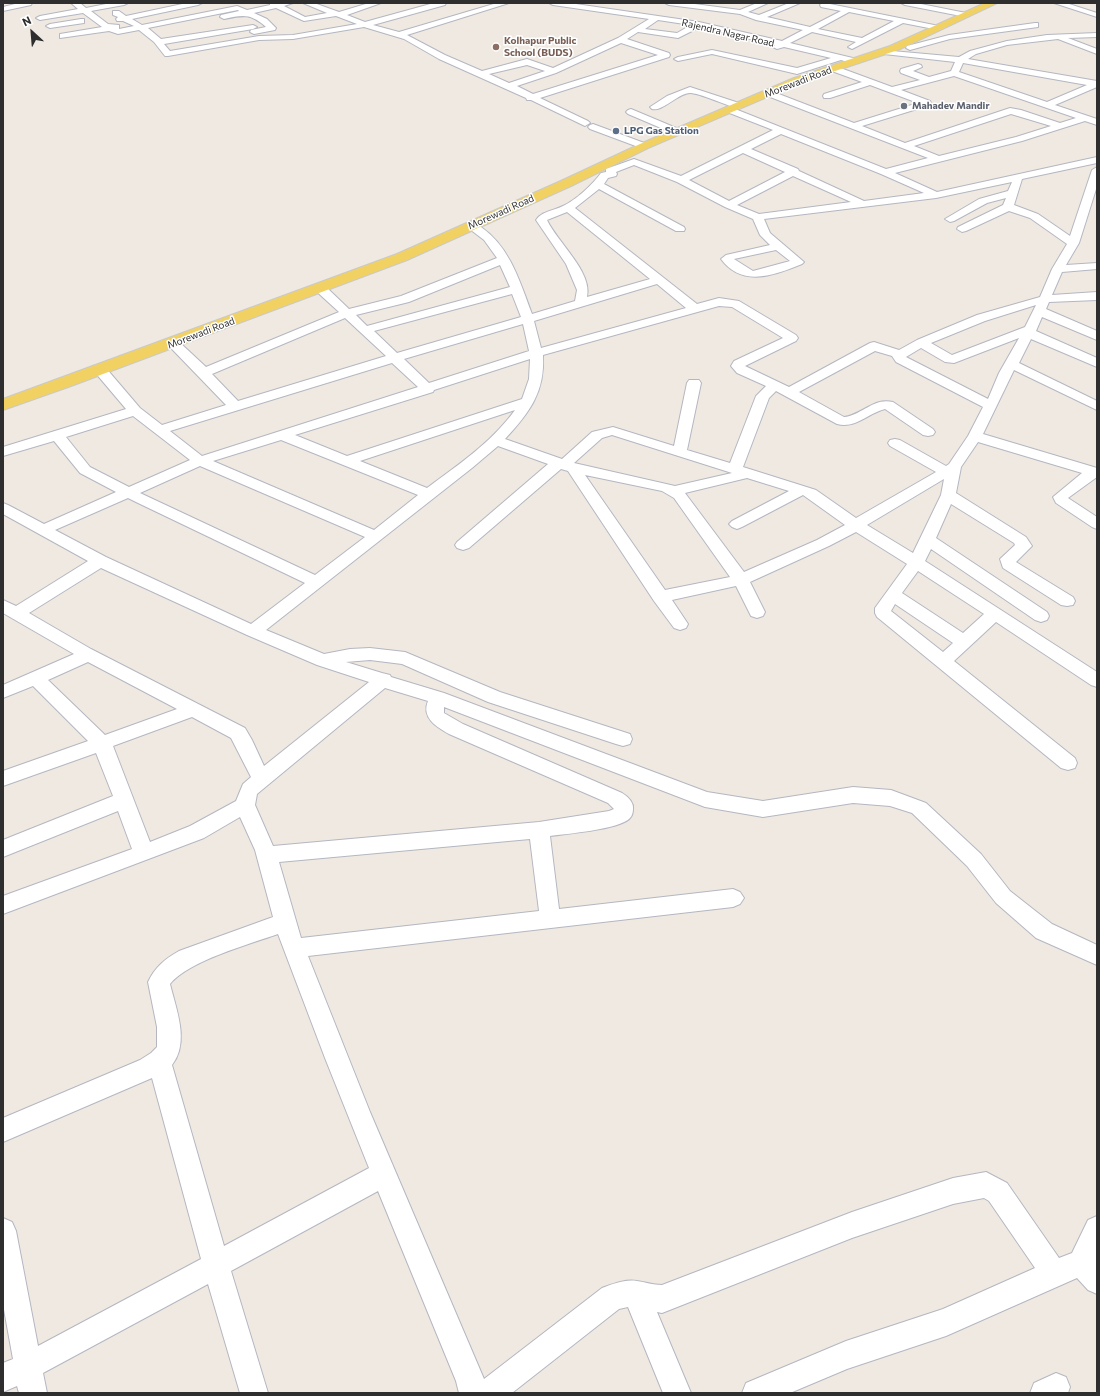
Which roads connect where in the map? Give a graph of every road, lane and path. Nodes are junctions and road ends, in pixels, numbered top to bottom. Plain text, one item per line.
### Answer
1 (27, 3) edge
2 (124, 3) edge
3 (129, 3) edge
4 (196, 3) edge
5 (246, 3) edge
6 (256, 3) edge
7 (289, 3) edge
8 (297, 3) edge
9 (327, 3) edge
10 (377, 3) edge
11 (442, 3) edge
12 (505, 3) edge
13 (553, 3) edge
14 (580, 3) edge
15 (669, 3) edge
16 (764, 3) edge
17 (796, 3) edge
18 (905, 3) edge
19 (992, 3) edge
20 (1058, 3) edge
21 (166, 4) edge
22 (686, 4) edge
23 (822, 4) edge
24 (231, 5) edge
25 (307, 5) edge
26 (570, 5) junction
27 (316, 6) junction
28 (357, 7) edge
29 (728, 7) edge
30 (141, 8) junction
31 (205, 8) junction
32 (3, 9) edge
33 (848, 10) junction
34 (93, 11) edge
35 (339, 11) junction
36 (246, 12) junction
37 (741, 12) junction
38 (1094, 12) edge
39 (149, 13) junction
40 (214, 13) junction
41 (181, 14) junction
42 (272, 14) edge
43 (32, 15) dead end
44 (966, 15) junction
45 (323, 17) junction
46 (40, 18) dead end
47 (124, 18) junction
48 (158, 18) junction
49 (191, 18) junction
50 (223, 18) junction
51 (392, 18) junction
52 (659, 18) junction
53 (759, 18) junction
54 (294, 21) dead end
55 (901, 21) junction
56 (232, 22) junction
57 (134, 23) junction
58 (167, 23) junction
59 (699, 24) junction
60 (203, 25) junction
61 (366, 25) junction
62 (1035, 25) dead end
63 (175, 27) junction
64 (53, 28) dead end
65 (110, 28) junction
66 (939, 28) junction
67 (808, 29) junction
68 (146, 30) junction
69 (246, 30) junction
70 (638, 30) junction
71 (984, 31) junction
72 (401, 34) junction
73 (1097, 35) edge
74 (63, 36) dead end
75 (1058, 37) junction
76 (219, 38) junction
77 (259, 38) junction
78 (620, 40) junction
79 (863, 41) junction
80 (1013, 42) junction
81 (160, 43) junction
82 (192, 43) junction
83 (782, 45) junction
84 (910, 48) dead end
85 (884, 52) junction
86 (1097, 52) edge
87 (666, 55) junction
88 (838, 58) junction
89 (750, 60) junction
90 (960, 60) junction
91 (854, 61) junction
92 (918, 67) dead end
93 (832, 68) junction
94 (553, 71) junction
95 (954, 73) junction
96 (480, 74) junction
97 (929, 80) junction
98 (871, 82) junction
99 (509, 86) junction
100 (892, 90) junction
101 (768, 93) junction
102 (827, 96) dead end
103 (530, 98) junction
104 (1047, 105) junction
105 (655, 107) dead end
106 (735, 108) junction
107 (631, 112) dead end
108 (1084, 118) junction
109 (1097, 122) edge
110 (854, 126) junction
111 (1062, 126) junction
112 (782, 130) junction
113 (678, 132) junction
114 (644, 146) junction
115 (906, 146) junction
116 (743, 149) junction
117 (938, 159) junction
118 (1097, 160) edge
119 (1097, 170) edge
120 (794, 171) junction
121 (603, 172) junction
122 (885, 172) junction
123 (1017, 176) junction
124 (681, 180) junction
125 (598, 185) junction
126 (1094, 189) edge
127 (1013, 193) junction
128 (936, 195) junction
129 (575, 203) junction
130 (863, 204) junction
131 (729, 205) junction
132 (1008, 207) junction
133 (758, 217) junction
134 (950, 219) dead end
135 (471, 225) junction
136 (680, 229) dead end
137 (962, 229) dead end
138 (1073, 243) junction
139 (778, 246) junction
140 (504, 259) junction
141 (1097, 266) edge
142 (1058, 269) junction
143 (659, 280) junction
144 (320, 288) junction
145 (516, 289) junction
146 (1097, 296) edge
147 (1077, 297) junction
148 (580, 304) junction
149 (1043, 305) junction
150 (1097, 306) edge
151 (695, 309) junction
152 (347, 313) junction
153 (529, 320) junction
154 (365, 330) junction
155 (1030, 331) junction
156 (1097, 336) edge
157 (173, 343) junction
158 (921, 343) junction
159 (536, 353) junction
160 (900, 355) junction
161 (395, 358) junction
162 (1097, 363) edge
163 (1012, 364) junction
164 (200, 369) junction
165 (100, 370) junction
166 (694, 383) dead end
167 (775, 386) junction
168 (428, 389) junction
169 (789, 392) junction
170 (527, 402) junction
171 (3, 405) edge
172 (235, 406) junction
173 (991, 406) junction
174 (1097, 406) edge
175 (135, 411) junction
176 (159, 430) junction
177 (928, 432) dead end
178 (57, 435) junction
179 (282, 435) junction
180 (975, 436) junction
181 (496, 440) junction
182 (895, 443) dead end
183 (680, 451) junction
184 (3, 452) edge
185 (200, 461) junction
186 (346, 461) junction
187 (565, 465) junction
188 (950, 469) junction
189 (742, 471) junction
190 (1095, 472) edge
191 (802, 490) junction
192 (674, 491) junction
193 (128, 492) junction
194 (429, 494) junction
195 (948, 495) junction
196 (3, 508) edge
197 (737, 524) dead end
198 (1097, 524) edge
199 (856, 525) junction
200 (43, 530) junction
201 (376, 536) junction
202 (927, 539) junction
203 (463, 545) dead end
204 (100, 561) junction
205 (916, 563) junction
206 (741, 580) junction
207 (317, 582) junction
208 (893, 595) junction
209 (660, 597) junction
210 (1067, 601) dead end
211 (10, 610) edge
212 (757, 612) dead end
213 (995, 613) junction
214 (1041, 616) dead end
215 (680, 624) dead end
216 (253, 632) junction
217 (964, 642) junction
218 (89, 655) junction
219 (323, 660) junction
220 (944, 661) junction
221 (36, 679) junction
222 (384, 680) junction
223 (1097, 681) edge
224 (3, 692) edge
225 (438, 698) junction
226 (193, 710) junction
227 (623, 739) dead end
228 (102, 743) junction
229 (1068, 764) dead end
230 (3, 779) edge
231 (261, 779) junction
232 (124, 800) junction
233 (245, 805) junction
234 (539, 830) junction
235 (3, 849) edge
236 (144, 853) junction
237 (267, 854) junction
238 (733, 898) dead end
239 (3, 905) edge
240 (550, 918) junction
241 (284, 922) junction
242 (294, 948) junction
243 (1097, 955) edge
244 (159, 1062) junction
245 (3, 1130) edge
246 (384, 1174) junction
247 (1097, 1229) edge
248 (3, 1231) edge
249 (216, 1266) junction
250 (1054, 1272) junction
251 (1089, 1272) edge
252 (636, 1294) junction
253 (28, 1366) junction
254 (3, 1378) edge
255 (33, 1393) edge
256 (254, 1393) edge
257 (473, 1393) edge
258 (489, 1393) edge
259 (677, 1393) edge
260 (756, 1393) edge

1 - 32 street
2 - 34 street
3 - 34 street
4 - 21 street
4 - 31 street
5 - 24 street
6 - 42 street
7 - 42 street
8 - 25 street
9 - 27 street
9 - 35 street
10 - 28 street
11 - 51 street
12 - 72 street
13 - 26 street, Rajendra Nagar Road
14 - 26 street
15 - 22 street
16 - 37 street
17 - 53 street
18 - 44 street
19 - 44 main road, Morewadi Road
20 - 38 street
21 - 30 street
21 - 39 street
21 - 41 street
22 - 29 street
22 - 52 street
23 - 33 street
24 - 31 street
24 - 36 street
24 - 40 street
25 - 27 street
25 - 42 street
25 - 45 street
26 - 52 street, Rajendra Nagar Road
27 - 35 street
28 - 35 street
28 - 51 street
29 - 37 street
30 - 34 street
30 - 39 street
31 - 40 street
31 - 41 street
33 - 55 street
33 - 67 street
34 - 43 street
34 - 46 street
34 - 47 street
34 - 47 street
34 - 64 street
34 - 65 street
35 - 45 street
35 - 61 street
36 - 42 street
36 - 42 street
36 - 50 street
37 - 53 street
39 - 47 street
39 - 48 street
40 - 49 street
40 - 50 street
41 - 48 street
41 - 49 street
42 - 45 street
42 - 54 street
42 - 56 street
42 - 69 street
42 - 69 street
44 - 66 main road, Morewadi Road
47 - 57 street
48 - 57 street
48 - 58 street
49 - 58 street
49 - 60 street
50 - 56 street
50 - 60 street
51 - 61 street
52 - 59 street, Rajendra Nagar Road
52 - 70 street
53 - 67 street
55 - 66 street
55 - 79 street
56 - 60 street
56 - 69 street
57 - 65 street
57 - 68 street
58 - 63 street
58 - 68 street
59 - 70 street
59 - 83 street, Rajendra Nagar Road
60 - 63 street
60 - 76 street
61 - 72 street
61 - 77 street
62 - 71 street
63 - 68 street
63 - 82 street
65 - 68 street
65 - 74 street
66 - 85 main road, Morewadi Road
67 - 79 street
67 - 83 street
68 - 81 street
69 - 76 street
69 - 77 street
70 - 78 street
71 - 80 street
71 - 84 street
72 - 96 street
73 - 75 street
75 - 80 street
75 - 86 street
76 - 77 street
76 - 82 street
76 - 82 street
78 - 87 street
78 - 94 street
79 - 88 street
80 - 90 street
81 - 82 street
81 - 82 street
83 - 88 street, Rajendra Nagar Road
83 - 89 street
85 - 90 street
85 - 91 main road, Morewadi Road
87 - 89 street
87 - 103 street
88 - 89 street
88 - 91 street, Rajendra Nagar Road
90 - 95 street
90 - 104 street
91 - 93 main road, Morewadi Road
92 - 97 street
93 - 98 street
93 - 101 main road, Morewadi Road
94 - 96 street
94 - 99 street
95 - 97 street
95 - 104 street
96 - 99 street
97 - 100 street
98 - 100 street
98 - 102 street
99 - 103 street
100 - 110 street
101 - 106 main road, Morewadi Road
101 - 110 street
103 - 114 street
104 - 108 street
105 - 106 street
106 - 112 street
106 - 113 main road, Morewadi Road
107 - 113 street
108 - 109 street
108 - 111 street
110 - 115 street
111 - 115 street
111 - 117 street
112 - 116 street
112 - 122 street
113 - 114 main road, Morewadi Road
114 - 121 main road, Morewadi Road
115 - 117 street
116 - 120 street
116 - 124 street
117 - 122 street
118 - 123 street
119 - 126 street
120 - 130 street
120 - 131 street
121 - 124 street
121 - 125 street
121 - 135 main road, Morewadi Road
122 - 128 street
123 - 127 street
123 - 128 street
124 - 131 street
125 - 129 street
125 - 136 street
126 - 138 street
127 - 132 street
127 - 134 street
128 - 130 street
129 - 143 street
129 - 148 street
130 - 133 street
131 - 133 street
132 - 137 street
132 - 138 street
133 - 139 street
135 - 140 street
135 - 144 main road, Morewadi Road
138 - 142 street
139 - 139 street
140 - 145 street
140 - 152 street
141 - 142 street
142 - 149 street
143 - 148 street
143 - 151 street
144 - 152 street
144 - 157 main road, Morewadi Road
145 - 153 street
145 - 154 street
146 - 147 street
147 - 149 street
147 - 150 street
148 - 153 street
149 - 155 street
149 - 156 street
149 - 158 street
151 - 159 street
151 - 167 street
152 - 154 street
152 - 164 street
153 - 159 street
153 - 161 street
154 - 161 street
155 - 158 street
155 - 162 street
155 - 163 street
157 - 164 street
157 - 165 main road, Morewadi Road
158 - 160 street
159 - 168 street
159 - 170 street
160 - 169 street
160 - 173 street
161 - 168 street
161 - 172 street
163 - 173 street
163 - 174 street
164 - 172 street
165 - 171 main road, Morewadi Road
165 - 175 street
166 - 183 street
167 - 169 street
167 - 189 street
168 - 179 street
169 - 177 street
170 - 181 street
170 - 186 street
172 - 176 street
173 - 180 street
175 - 176 street
175 - 178 street
176 - 185 street
178 - 184 street
178 - 193 street
179 - 185 street
179 - 186 street
180 - 188 street
180 - 190 street
181 - 187 street
181 - 194 street
182 - 188 street
183 - 187 street
183 - 189 street
185 - 193 street
185 - 201 street
186 - 194 street
187 - 192 street
187 - 203 street
187 - 209 street
188 - 195 street
188 - 199 street
189 - 191 street
189 - 192 street
190 - 198 street
191 - 197 street
191 - 199 street
192 - 206 street
193 - 200 street
193 - 207 street
194 - 201 street
195 - 202 street
195 - 210 street
196 - 200 street
199 - 205 street
199 - 206 street
200 - 204 street
201 - 207 street
202 - 205 street
202 - 214 street
204 - 211 street
204 - 216 street
205 - 208 street
205 - 213 street
206 - 209 street
206 - 212 street
207 - 216 street
208 - 217 street
208 - 220 street
209 - 215 street
211 - 218 street
213 - 217 street
213 - 223 street
216 - 219 street
217 - 220 street
218 - 221 street
218 - 226 street
219 - 222 street
219 - 227 street
220 - 229 street
221 - 224 street
221 - 228 street
222 - 225 street
222 - 231 street
225 - 234 street
225 - 243 street
226 - 228 street
226 - 231 street
228 - 230 street
228 - 232 street
231 - 233 street
232 - 235 street
232 - 236 street
233 - 236 street
233 - 237 street
234 - 237 street
234 - 240 street
236 - 239 street
237 - 241 street
238 - 240 street
240 - 242 street
241 - 242 street
241 - 244 street
242 - 246 street
244 - 245 street
244 - 249 street
246 - 249 street
246 - 257 street
247 - 251 street
248 - 253 street
249 - 253 street
249 - 256 street
250 - 251 street
250 - 252 street
250 - 260 street
252 - 258 street
252 - 259 street
253 - 254 street
253 - 255 street

